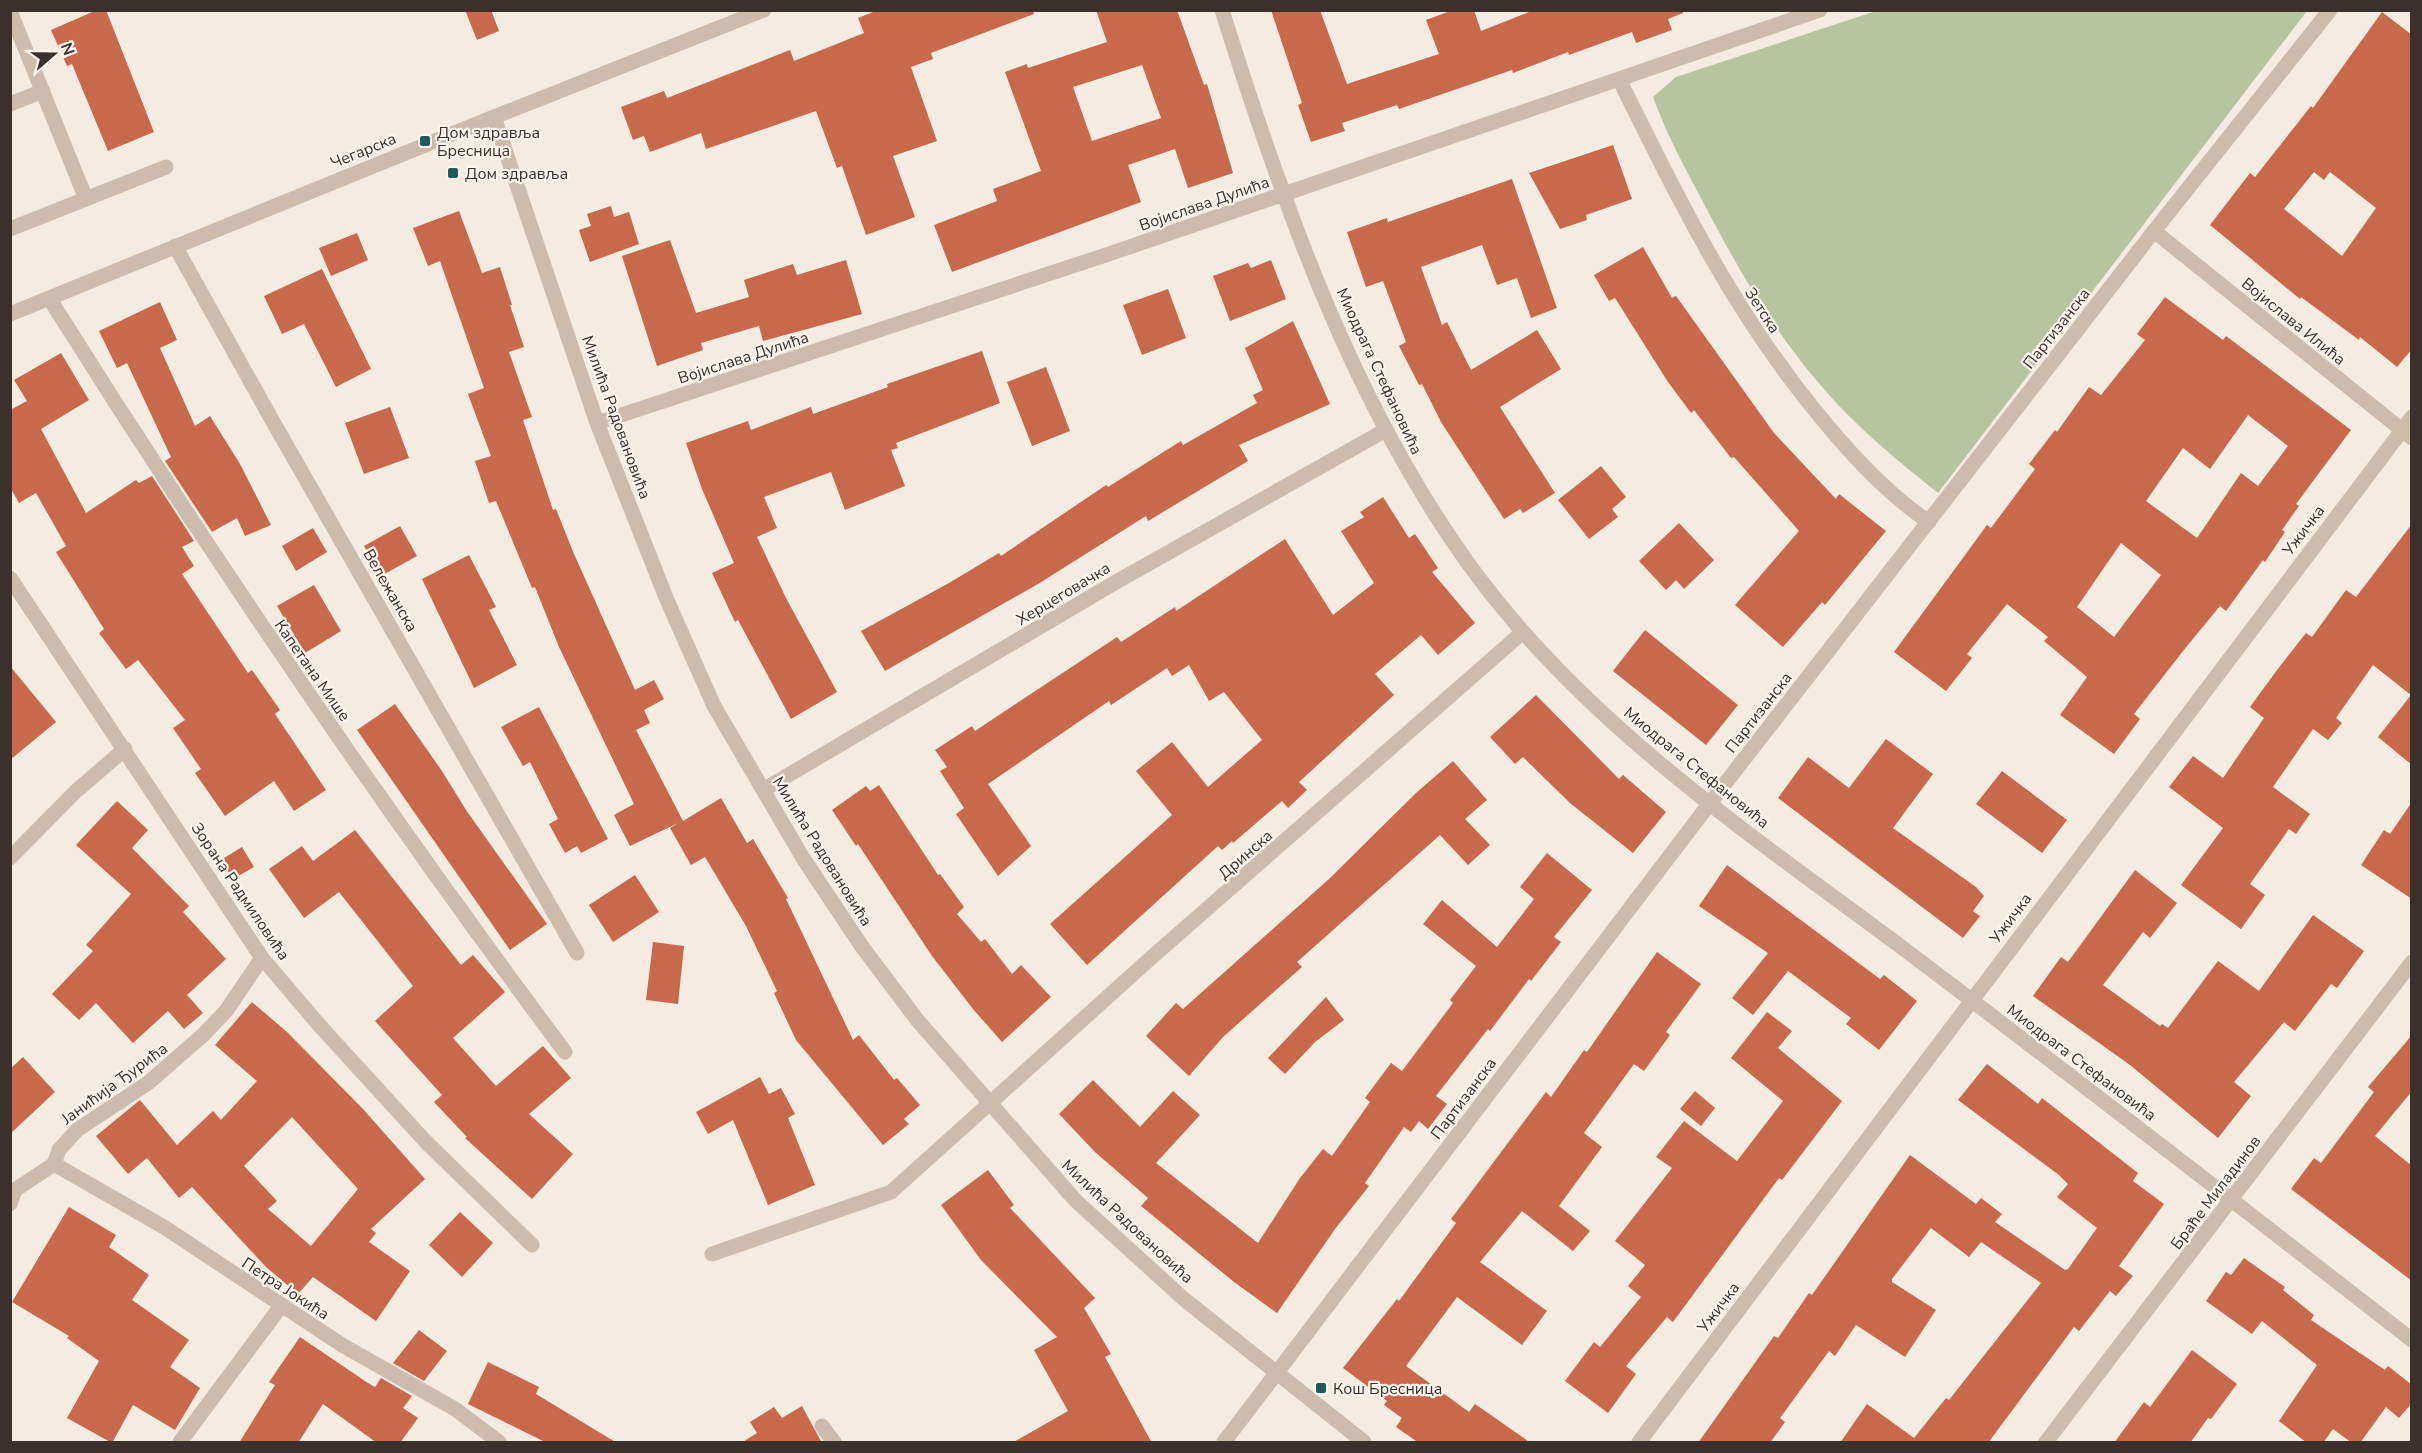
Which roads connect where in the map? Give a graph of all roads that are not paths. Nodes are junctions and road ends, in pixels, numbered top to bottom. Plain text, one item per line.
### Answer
1 (765, 10) edge
2 (1222, 10) edge
3 (1820, 10) edge
4 (2330, 10) edge
5 (10, 11) edge
6 (1619, 79) junction
7 (43, 91) junction
8 (10, 104) edge
9 (494, 117) junction
10 (166, 167) dead end
11 (1285, 195) junction
12 (86, 199) junction
13 (10, 229) edge
14 (2154, 231) junction
15 (175, 246) junction
16 (49, 298) junction
17 (10, 314) edge
18 (2412, 417) edge
19 (597, 423) junction
20 (1384, 431) junction
21 (2406, 434) edge
22 (1929, 522) junction
23 (10, 578) edge
24 (1523, 632) junction
25 (125, 749) junction
26 (763, 790) junction
27 (1710, 803) junction
28 (10, 858) edge
29 (578, 952) dead end
30 (262, 958) junction
31 (2412, 962) edge
32 (1971, 1000) junction
33 (565, 1052) dead end
34 (990, 1103) junction
35 (54, 1164) junction
36 (12, 1194) edge
37 (2232, 1200) junction
38 (532, 1245) dead end
39 (712, 1254) dead end
40 (280, 1306) junction
41 (2412, 1340) edge
42 (1277, 1372) junction
43 (822, 1426) dead end
44 (180, 1443) edge
45 (499, 1443) edge
46 (834, 1443) edge
47 (1224, 1443) edge
48 (1364, 1443) edge
49 (1639, 1443) edge
50 (2046, 1443) edge

1 - 9 street, Чегарска
2 - 11 street, Миодрага Стефановића
3 - 6 street, Војислава Дулића
4 - 14 street, Партизанска
5 - 7 street
6 - 11 street, Војислава Дулића
6 - 22 street, Зетска
7 - 8 street
7 - 12 street
9 - 15 street, Чегарска
9 - 19 street, Милића Радовановића
10 - 12 street
11 - 19 street, Војислава Дулића
11 - 20 street, Миодрага Стефановића
12 - 13 street
14 - 21 street, Војислава Илића
14 - 22 street, Партизанска
15 - 16 street, Чегарска
15 - 29 street, Вележанска
16 - 17 street, Чегарска
16 - 33 street, Капетана Мише
18 - 21 street, Ужичка
19 - 26 street, Милића Радовановића
20 - 24 street, Миодрага Стефановића
20 - 26 street, Херцеговачка
21 - 32 street, Ужичка
22 - 27 street, Партизанска
23 - 25 street, Зорана Радмиловића
24 - 27 street, Миодрага Стефановића
24 - 34 street, Дринска
25 - 28 street
25 - 30 street, Зорана Радмиловића
26 - 34 street, Милића Радовановића
27 - 32 street, Миодрага Стефановића
27 - 42 street, Партизанска
30 - 35 street, Јанићија Ђурића
30 - 38 street, Зорана Радмиловића
31 - 37 street, Браће Миладинов
32 - 37 street, Миодрага Стефановића
32 - 49 street, Ужичка
34 - 39 street, Дринска
34 - 42 street, Милића Радовановића
35 - 36 street, Јанићија Ђурића
35 - 40 street, Петра Јокића
37 - 41 street, Миодрага Стефановића
37 - 50 street, Браће Миладинов
40 - 44 street
40 - 45 street, Петра Јокића
42 - 47 street, Партизанска
42 - 48 street, Милића Радовановића
43 - 46 street

